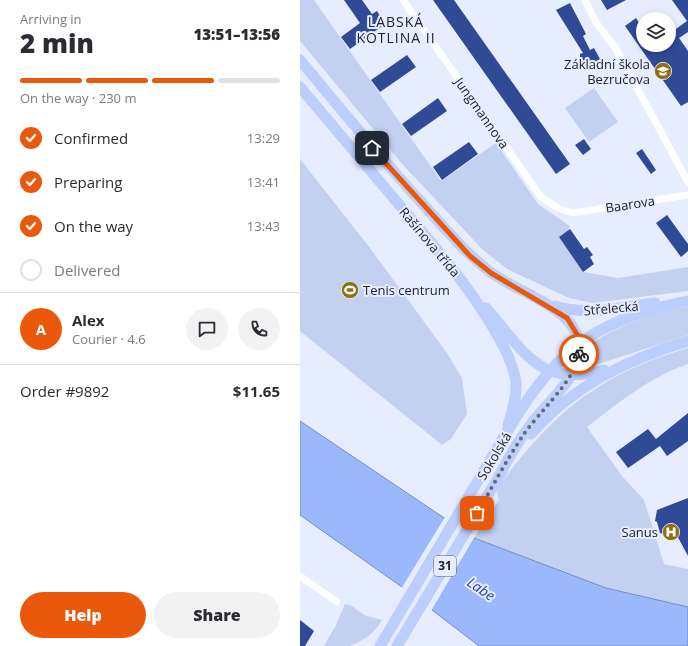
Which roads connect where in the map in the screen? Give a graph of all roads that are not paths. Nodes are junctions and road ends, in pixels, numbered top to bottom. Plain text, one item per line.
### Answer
1 (403, 0) edge
2 (585, 0) edge
3 (300, 60) edge
4 (300, 87) edge
5 (688, 182) edge
6 (688, 195) edge
7 (572, 213) joint
8 (462, 280) junction
9 (536, 299) junction
10 (688, 301) edge
11 (688, 341) edge
12 (579, 344) junction
13 (644, 355) junction
14 (549, 371) junction
15 (571, 376) junction
16 (490, 461) junction
17 (499, 476) junction
18 (300, 576) edge
19 (337, 602) dead end
20 (380, 646) edge
21 (397, 646) edge

1 - 7 street, Jungmannova
2 - 5 street
3 - 9 main road, Rašínova třída
4 - 8 main road, Rašínova třída
6 - 7 street, Baarova
8 - 14 main road
8 - 16 main road, Rašínova třída
9 - 10 main road, Střelecká
9 - 12 main road
10 - 12 main road, Střelecká / 31
11 - 13 main road, 31
12 - 14 main road, 31
12 - 15 main road
13 - 15 main road
13 - 17 main road, Sokolská / 31
14 - 15 main road
14 - 16 main road, Sokolská / 31
15 - 17 main road
16 - 20 main road, Sokolská / 31
17 - 21 main road, Sokolská / 31
18 - 19 street

